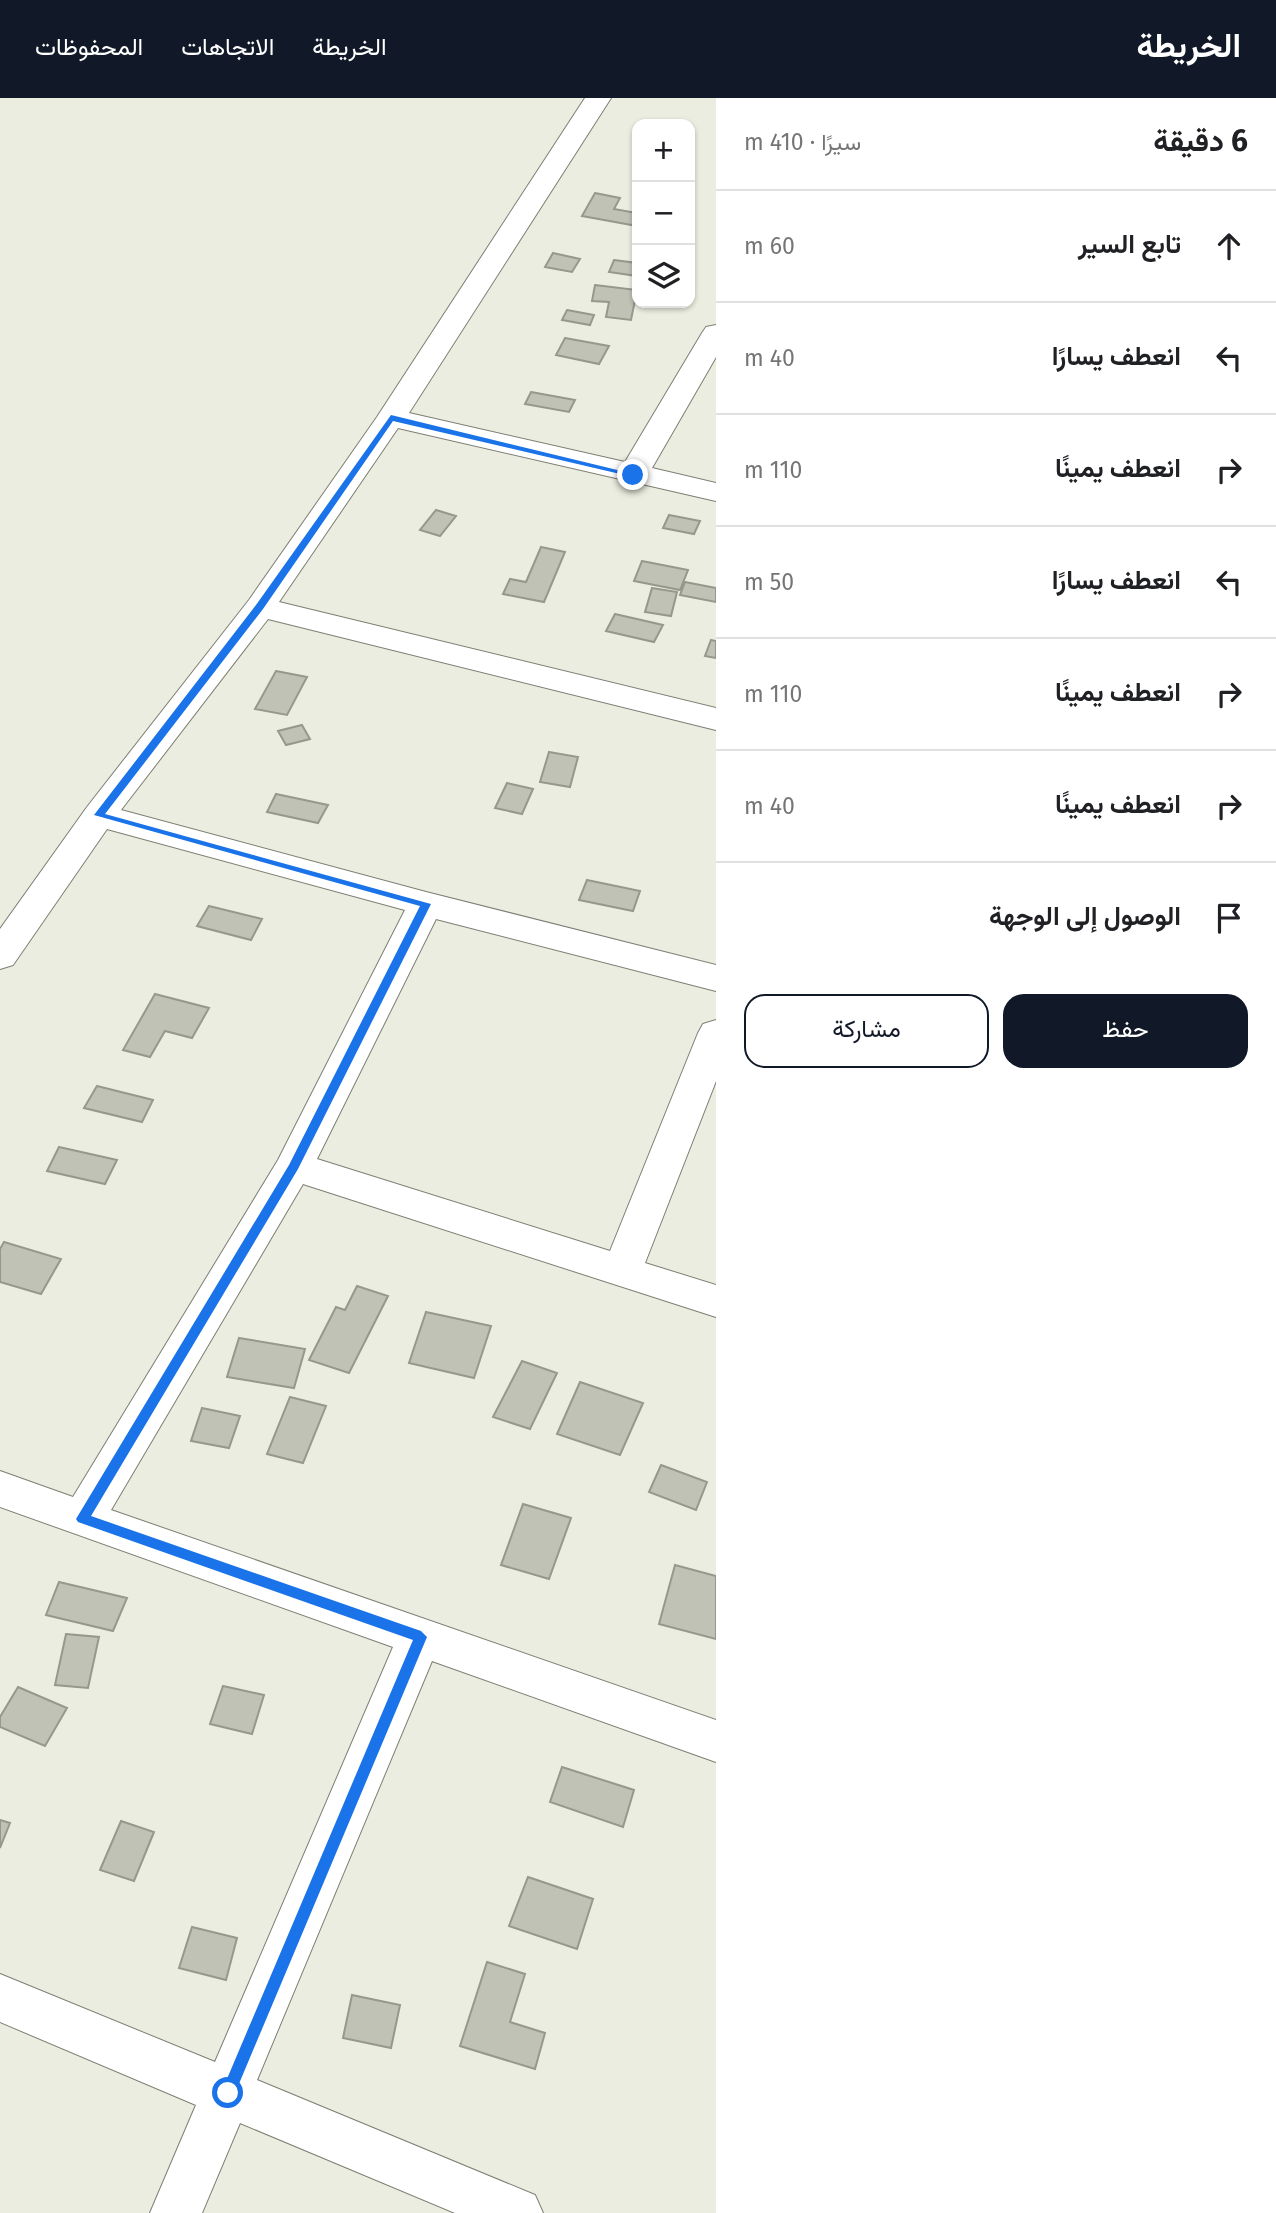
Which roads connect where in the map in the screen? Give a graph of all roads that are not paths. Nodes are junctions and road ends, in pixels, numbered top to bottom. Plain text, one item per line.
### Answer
1 (598, 98) edge
2 (716, 333) edge
3 (391, 418) junction
4 (633, 475) junction
5 (716, 492) edge
6 (260, 607) junction
7 (716, 719) edge
8 (99, 815) junction
9 (426, 904) junction
10 (0, 956) edge
11 (716, 978) edge
12 (716, 1033) edge
13 (294, 1166) junction
14 (622, 1271) junction
15 (716, 1301) edge
16 (0, 1489) edge
17 (83, 1519) junction
18 (421, 1637) junction
19 (716, 1741) edge
20 (0, 1998) edge
21 (228, 2093) junction
22 (176, 2213) edge
23 (517, 2213) edge

1 - 3 street
2 - 4 street
3 - 4 street
3 - 6 street
4 - 5 street
6 - 7 street
6 - 8 street
8 - 9 street
8 - 10 street
9 - 11 street
9 - 13 street
12 - 14 street
13 - 14 street
13 - 17 street
14 - 15 street
16 - 17 street
17 - 18 street
18 - 19 street
18 - 21 street
20 - 21 street
21 - 22 street
21 - 23 street

